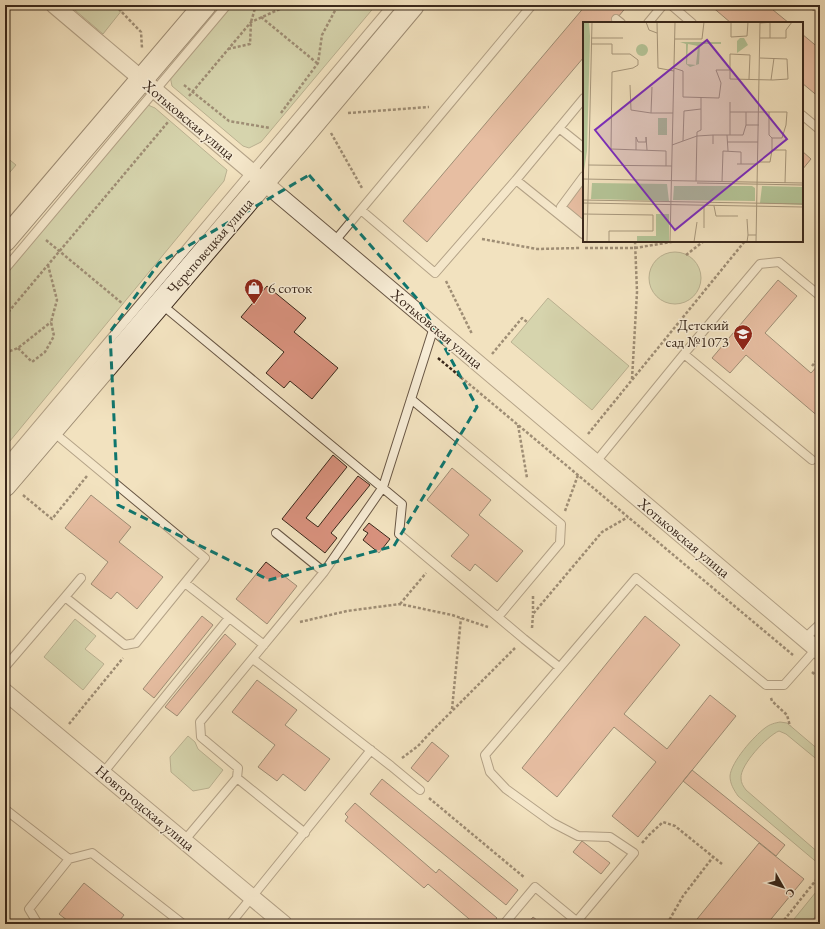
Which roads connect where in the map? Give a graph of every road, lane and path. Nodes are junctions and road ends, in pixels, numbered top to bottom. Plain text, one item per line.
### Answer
1 (54, 5) edge
2 (115, 5) edge
3 (205, 5) edge
4 (226, 5) edge
5 (256, 5) edge
6 (289, 5) edge
7 (338, 5) edge
8 (392, 5) edge
9 (413, 5) edge
10 (532, 5) edge
11 (663, 5) edge
12 (671, 5) edge
13 (808, 5) edge
14 (820, 15) edge
15 (261, 17) junction
16 (251, 22) junction
17 (649, 22) edge
18 (691, 22) edge
19 (228, 49) junction
20 (142, 50) dead end
21 (318, 63) junction
22 (148, 85) junction
23 (184, 85) dead end
24 (192, 92) junction
25 (583, 99) edge
26 (448, 105) junction
27 (177, 110) junction
28 (345, 114) dead end
29 (278, 116) dead end
30 (803, 116) edge
31 (274, 122) dead end
32 (274, 127) dead end
33 (270, 128) junction
34 (559, 128) junction
35 (820, 130) edge
36 (330, 131) dead end
37 (583, 147) edge
38 (258, 177) junction
39 (583, 177) edge
40 (516, 180) junction
41 (369, 200) junction
42 (360, 210) junction
43 (583, 225) edge
44 (583, 234) edge
45 (466, 237) junction
46 (43, 238) dead end
47 (5, 240) edge
48 (334, 242) junction
49 (635, 242) edge
50 (671, 242) edge
51 (703, 242) edge
52 (744, 242) edge
53 (635, 248) junction
54 (59, 251) junction
55 (686, 254) dead end
56 (48, 265) junction
57 (5, 268) edge
58 (440, 268) junction
59 (820, 296) edge
60 (160, 303) junction
61 (124, 305) dead end
62 (5, 316) edge
63 (51, 322) junction
64 (527, 322) dead end
65 (434, 327) junction
66 (475, 340) dead end
67 (18, 348) junction
68 (427, 349) junction
69 (5, 353) edge
70 (492, 354) dead end
71 (684, 354) junction
72 (820, 356) edge
73 (812, 366) dead end
74 (632, 379) junction
75 (411, 399) junction
76 (518, 425) junction
77 (51, 430) junction
78 (588, 434) dead end
79 (812, 460) dead end
80 (595, 463) junction
81 (5, 464) edge
82 (95, 467) junction
83 (578, 475) junction
84 (383, 488) junction
85 (14, 490) edge
86 (530, 499) junction
87 (628, 517) junction
88 (561, 524) junction
89 (276, 533) dead end
90 (434, 564) junction
91 (324, 572) junction
92 (81, 578) dead end
93 (185, 583) junction
94 (65, 597) junction
95 (400, 604) junction
96 (498, 617) junction
97 (229, 618) junction
98 (461, 618) junction
99 (820, 624) edge
100 (489, 627) dead end
101 (278, 628) junction
102 (524, 639) junction
103 (804, 639) junction
104 (136, 643) junction
105 (532, 645) junction
106 (264, 646) junction
107 (818, 651) edge
108 (253, 659) junction
109 (803, 664) junction
110 (5, 667) edge
111 (559, 667) junction
112 (820, 678) edge
113 (766, 685) junction
114 (5, 692) edge
115 (452, 710) junction
116 (68, 726) dead end
117 (790, 726) dead end
118 (371, 750) junction
119 (391, 766) junction
120 (103, 773) junction
121 (237, 778) junction
122 (420, 790) joint
123 (5, 810) edge
124 (304, 833) junction
125 (184, 841) junction
126 (634, 853) junction
127 (713, 857) junction
128 (69, 859) junction
129 (722, 864) dead end
130 (820, 875) edge
131 (536, 887) junction
132 (253, 898) junction
133 (578, 923) edge
134 (38, 924) edge
135 (183, 924) edge
136 (230, 924) edge
137 (284, 924) edge
138 (504, 924) edge
139 (667, 924) edge
140 (781, 924) edge

1 - 22 street, Хотьковская улица
2 - 20 path
3 - 22 main road
4 - 22 lane
5 - 16 path
6 - 15 path
7 - 21 path
8 - 38 lane, Череповецкая улица
9 - 38 main road, Череповецкая улица
10 - 26 lane
11 - 17 lane
12 - 18 lane
13 - 14 path
15 - 16 path
15 - 21 path
16 - 19 path
16 - 19 path
19 - 24 path
21 - 29 path
22 - 27 street, Хотьковская улица
22 - 47 main road
22 - 57 lane
23 - 24 path
24 - 27 path
24 - 33 path
25 - 34 lane
26 - 28 path
26 - 41 lane
27 - 38 street, Хотьковская улица
27 - 54 path
30 - 35 lane
31 - 33 path
32 - 33 path
34 - 37 lane
34 - 40 lane
36 - 41 path
38 - 48 street, Хотьковская улица
38 - 60 main road, Череповецкая улица
38 - 81 lane, Череповецкая улица
39 - 43 lane
40 - 44 lane
40 - 45 lane
41 - 42 lane
42 - 48 lane
42 - 58 lane
45 - 53 path
45 - 58 lane
46 - 54 path
48 - 65 street, Хотьковская улица
49 - 53 path
50 - 53 path
51 - 55 path
52 - 74 path
53 - 74 path
54 - 56 path
54 - 61 path
56 - 62 path
56 - 63 path
58 - 66 path
59 - 71 lane
60 - 77 main road, Череповецкая улица
60 - 84 lane
63 - 67 path
63 - 67 path
64 - 70 path
65 - 68 lane
65 - 80 street, Хотьковская улица
67 - 69 path
68 - 75 lane
68 - 76 path
71 - 79 lane
71 - 80 lane
72 - 73 path
74 - 78 path
75 - 84 lane
75 - 86 lane
76 - 83 path
76 - 86 path
77 - 82 lane
77 - 85 main road, Череповецкая улица
80 - 103 street, Хотьковская улица
82 - 85 path
82 - 93 lane
83 - 87 path
83 - 88 path
84 - 90 lane
84 - 91 lane
86 - 88 lane
87 - 105 path
87 - 109 path
88 - 96 lane
89 - 91 lane
90 - 95 path
90 - 96 lane
91 - 101 lane
92 - 94 lane
93 - 97 lane
93 - 104 lane
94 - 104 lane
94 - 110 lane
95 - 98 path
95 - 101 path
96 - 102 lane
97 - 106 lane
97 - 120 lane
98 - 100 path
98 - 115 path
99 - 103 lane
101 - 106 lane
102 - 105 lane
102 - 115 path
103 - 107 street, Хотьковская улица
104 - 116 path
105 - 111 lane
106 - 108 lane
107 - 109 lane
108 - 118 lane
108 - 121 lane
109 - 112 path
109 - 113 lane
111 - 113 lane
111 - 126 lane
113 - 117 path
114 - 120 street, Новгородская улица
115 - 119 path
118 - 119 lane
118 - 124 lane
119 - 122 lane
120 - 125 street, Новгородская улица
121 - 124 lane
121 - 125 lane
122 - 131 path
123 - 128 lane
124 - 132 lane
125 - 132 street, Новгородская улица
126 - 127 path
126 - 133 lane
127 - 129 path
127 - 139 path
128 - 134 lane
128 - 135 lane
130 - 140 path
131 - 133 lane
131 - 138 lane
132 - 136 lane
132 - 137 street, Новгородская улица

